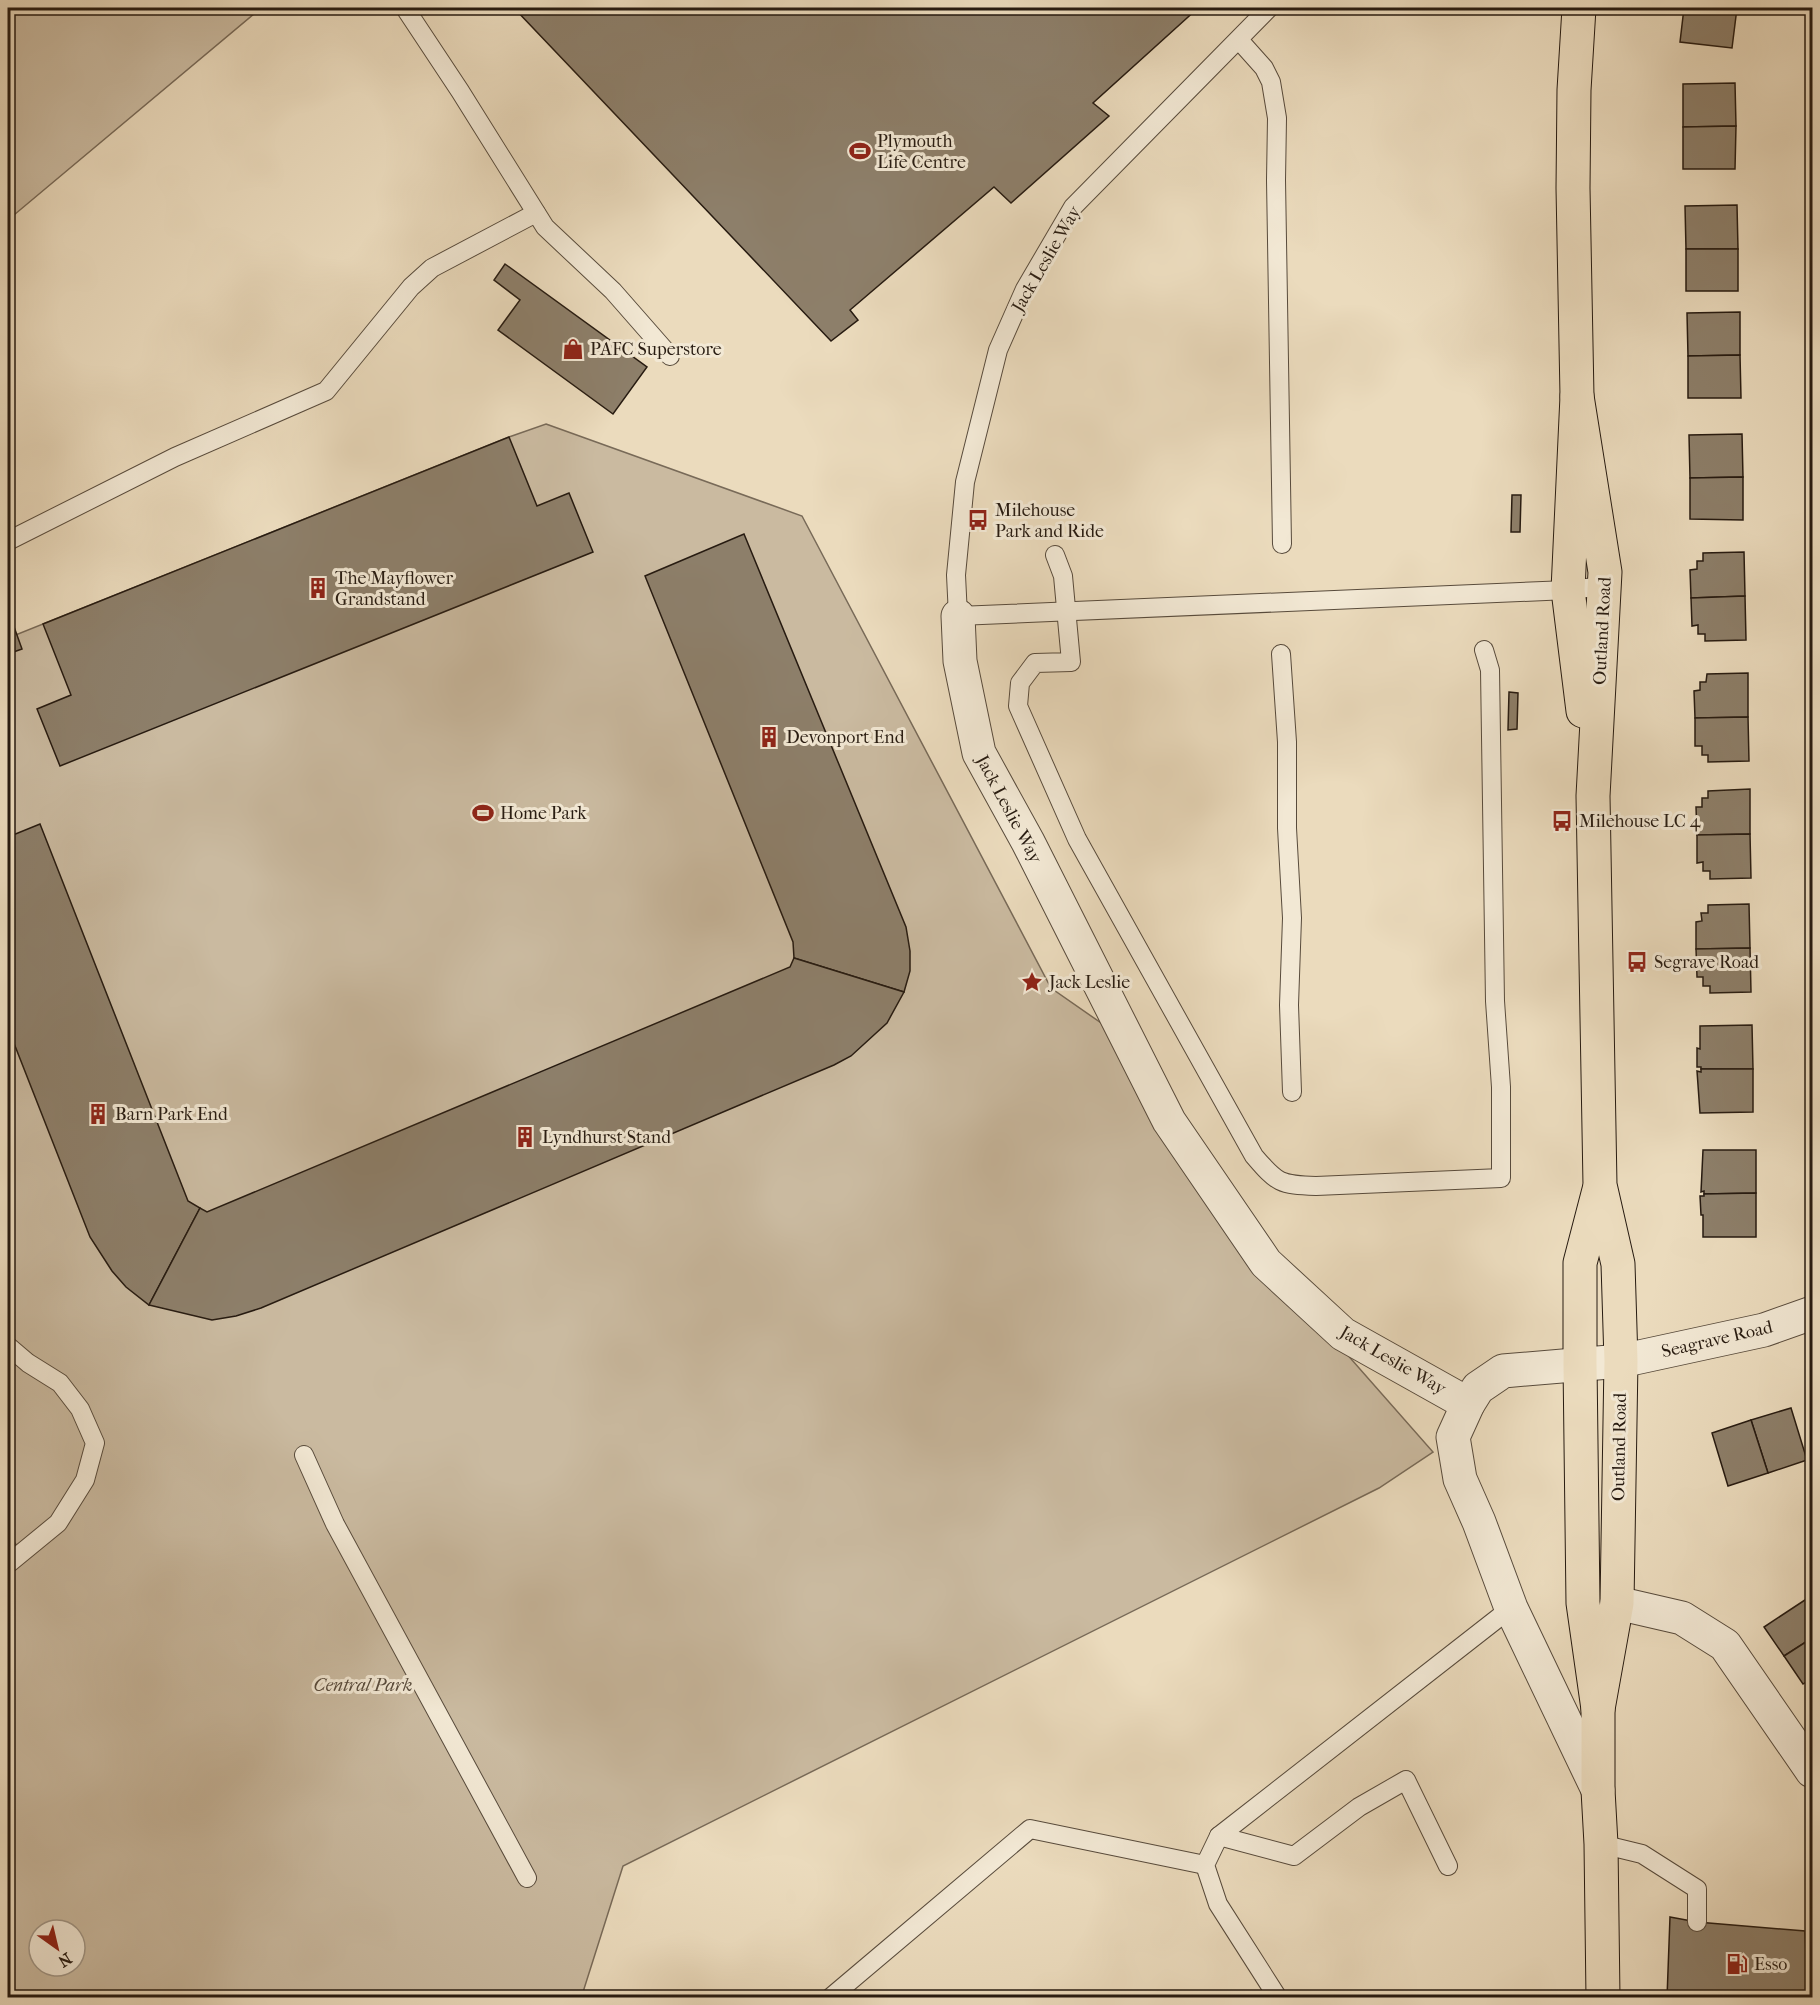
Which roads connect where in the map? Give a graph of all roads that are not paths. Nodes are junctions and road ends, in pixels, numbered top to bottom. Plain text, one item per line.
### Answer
1 (405, 8) edge
2 (1269, 8) edge
3 (1564, 8) edge
4 (1579, 8) edge
5 (1239, 40) junction
6 (1574, 90) junction
7 (536, 213) junction
8 (670, 356) dead end
9 (1576, 396) junction
10 (8, 541) edge
11 (1282, 544) dead end
12 (1055, 555) dead end
13 (1605, 586) junction
14 (1568, 590) junction
15 (1067, 612) junction
16 (958, 616) junction
17 (1484, 650) dead end
18 (1281, 654) dead end
19 (1593, 796) junction
20 (1292, 1092) dead end
21 (1600, 1185) junction
22 (1812, 1313) edge
23 (8, 1346) edge
24 (1620, 1361) junction
25 (1580, 1364) junction
26 (1468, 1404) junction
27 (304, 1455) dead end
28 (8, 1564) edge
29 (1617, 1603) junction
30 (1511, 1608) junction
31 (1598, 1709) junction
32 (1812, 1771) edge
33 (1598, 1790) junction
34 (1219, 1836) junction
35 (1601, 1844) junction
36 (1205, 1865) junction
37 (1448, 1866) dead end
38 (528, 1878) dead end
39 (1697, 1922) dead end
40 (830, 1998) edge
41 (1278, 1998) edge
42 (1603, 1998) edge

1 - 7 lane
2 - 5 lane, Jack Leslie Way
3 - 6 main road, Outland Road
4 - 6 main road, Outland Road
5 - 11 lane
5 - 16 lane, Jack Leslie Way
6 - 9 main road, Outland Road
7 - 8 lane
7 - 10 lane
9 - 13 main road, Outland Road
9 - 14 main road, Outland Road
12 - 15 lane
13 - 14 lane
13 - 19 main road, Outland Road
14 - 15 lane
14 - 19 main road, Outland Road
15 - 16 lane
15 - 17 lane
16 - 26 street, Jack Leslie Way
18 - 20 lane
19 - 21 main road, Outland Road
21 - 24 main road, Outland Road
21 - 25 main road, Outland Road
22 - 24 street, Seagrave Road
23 - 28 lane
24 - 25 street, Seagrave Road
24 - 29 main road, Outland Road
25 - 26 street, Seagrave Road
25 - 31 main road, Outland Road
26 - 30 street, Seagrave Road
27 - 38 lane
29 - 31 main road, Outland Road
29 - 32 street
30 - 33 street, Seagrave Road
30 - 34 lane
31 - 33 main road, Outland Road
33 - 35 main road, Outland Road
34 - 36 lane
34 - 37 lane
35 - 39 lane
35 - 42 main road, Outland Road
36 - 40 lane
36 - 41 lane

